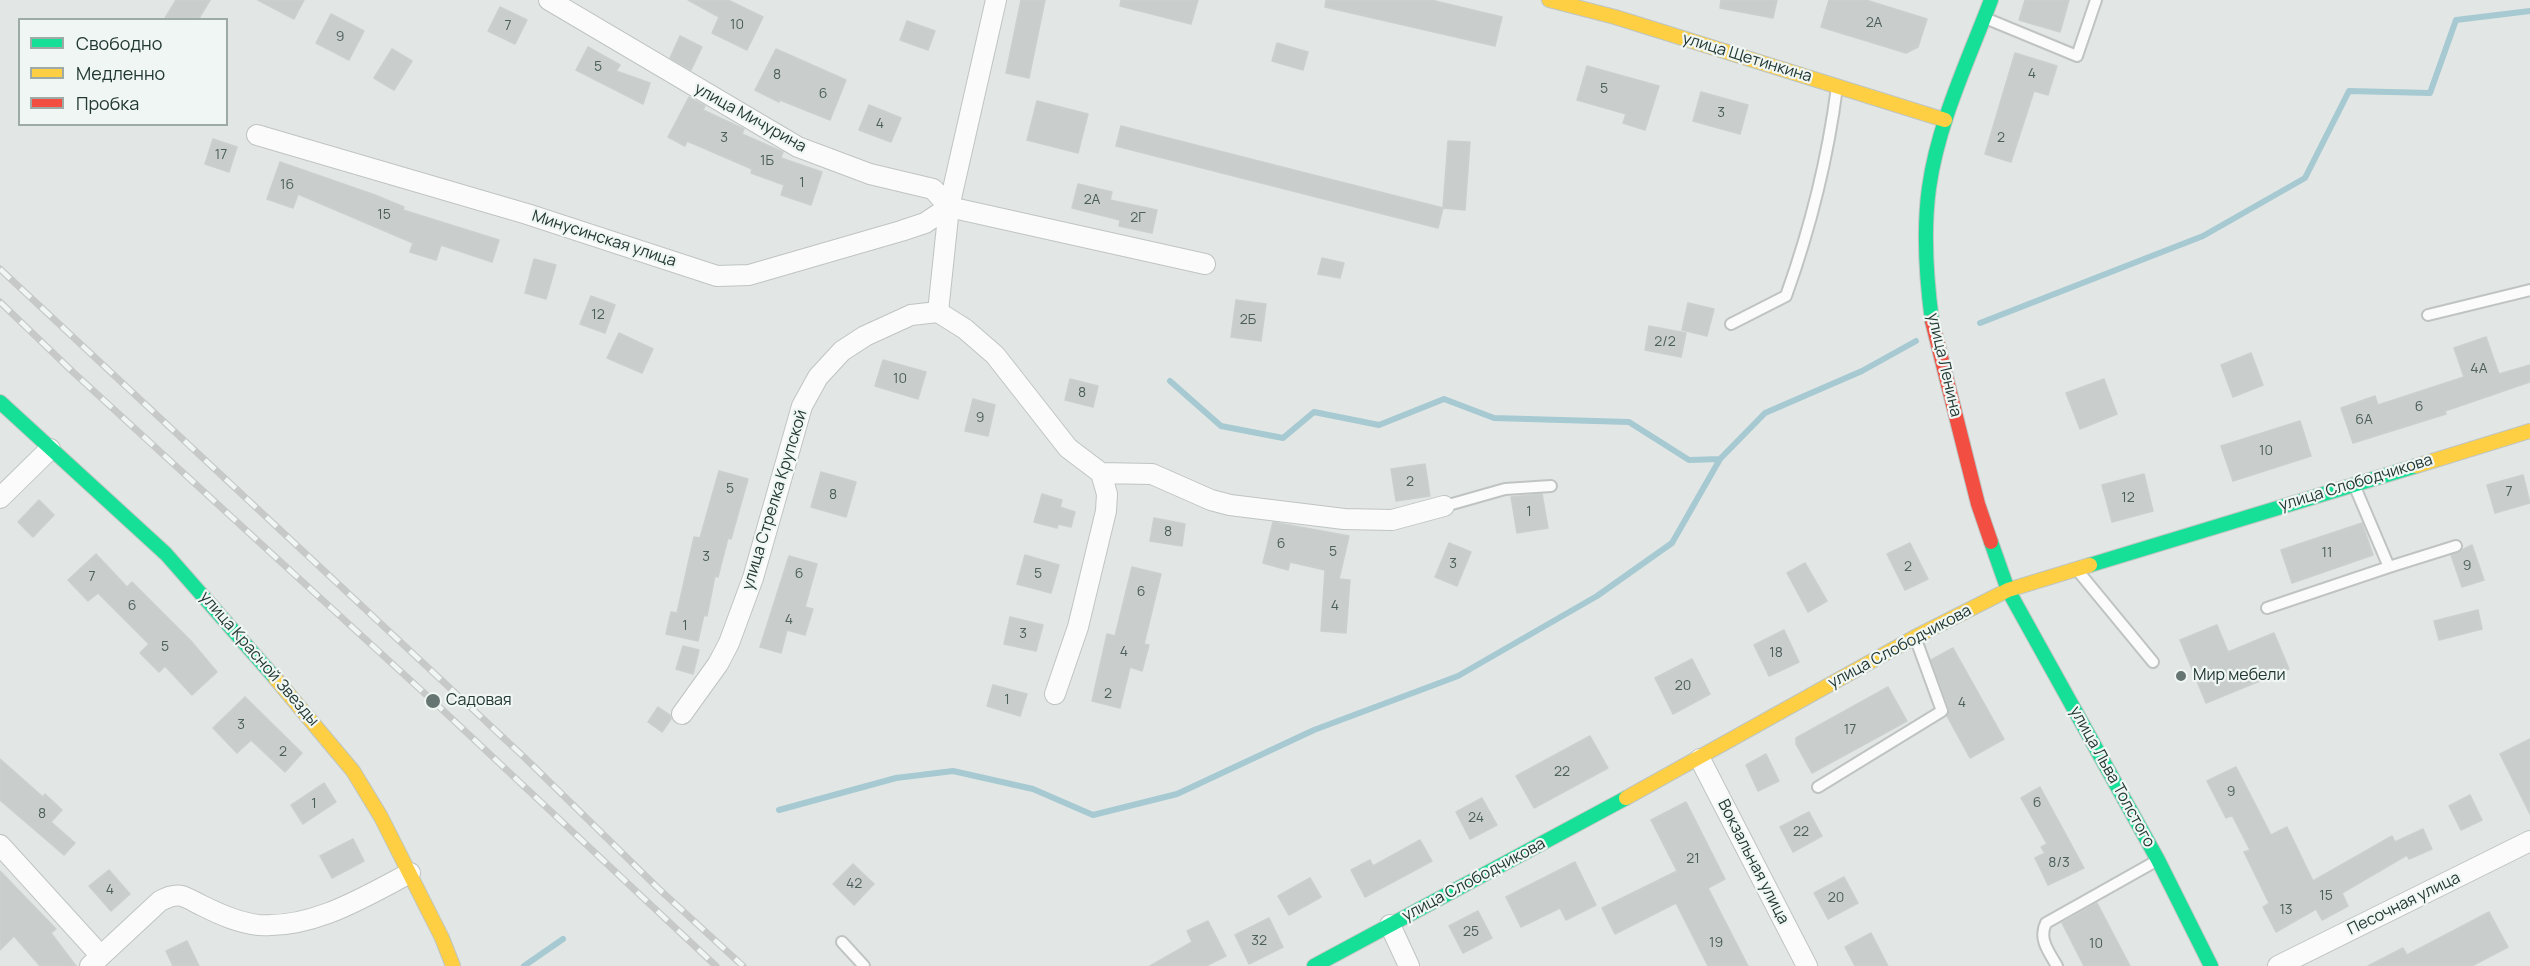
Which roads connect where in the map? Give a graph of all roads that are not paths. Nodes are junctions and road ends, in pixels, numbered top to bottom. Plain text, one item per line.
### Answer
1 (549, 0) edge
2 (996, 0) edge
3 (1549, 0) edge
4 (1991, 0) edge
5 (2096, 0) edge
6 (1618, 8) edge
7 (1985, 18) junction
8 (1837, 86) junction
9 (1945, 120) junction
10 (257, 135) dead end
11 (949, 207) junction
12 (1205, 264) dead end
13 (2530, 290) edge
14 (938, 312) junction
15 (2428, 315) dead end
16 (1731, 324) dead end
17 (0, 402) edge
18 (2530, 431) edge
19 (50, 449) junction
20 (1101, 473) junction
21 (2354, 484) junction
22 (1551, 486) dead end
23 (0, 498) edge
24 (1448, 505) joint
25 (2456, 546) dead end
26 (2389, 567) junction
27 (2075, 568) junction
28 (2008, 590) junction
29 (2266, 608) dead end
30 (1915, 637) junction
31 (2153, 662) dead end
32 (1055, 694) dead end
33 (682, 714) dead end
34 (1700, 759) junction
35 (1818, 787) dead end
36 (2530, 841) edge
37 (0, 845) edge
38 (2508, 852) junction
39 (2530, 853) edge
40 (2158, 860) junction
41 (410, 873) junction
42 (1390, 925) junction
43 (842, 942) dead end
44 (96, 961) edge
45 (453, 966) edge
46 (864, 966) edge
47 (1314, 966) edge
48 (1409, 966) edge
49 (1807, 966) edge
50 (2057, 966) edge
51 (2211, 966) edge
52 (2278, 966) edge

1 - 11 street, улица Мичурина
2 - 11 street
3 - 6 street, улица Щетинкина
4 - 7 street, улица Ленина
5 - 7 lane
6 - 8 street, улица Щетинкина
7 - 9 street, улица Ленина
8 - 9 street, улица Щетинкина
8 - 16 lane
9 - 28 street, улица Ленина
10 - 11 street, Минусинская улица
11 - 12 street, улица Мичурина
11 - 14 street
13 - 15 lane
14 - 20 street
14 - 33 street, улица Стрелка Крупской
17 - 19 street, улица Красной Звезды
18 - 21 street, улица Слободчикова
19 - 23 street
19 - 41 street, улица Красной Звезды
20 - 24 street
20 - 32 street
21 - 26 lane
21 - 27 street, улица Слободчикова
22 - 24 lane
25 - 26 lane
26 - 29 lane
27 - 28 street, улица Слободчикова
27 - 31 lane
28 - 30 street, улица Слободчикова
28 - 40 street, улица Льва Толстого
30 - 34 street, улица Слободчикова
30 - 35 lane
34 - 42 street, улица Слободчикова
34 - 49 street, Вокзальная улица
36 - 38 street, Песочная улица
37 - 44 street
38 - 39 street
38 - 52 street, Песочная улица
40 - 50 lane
40 - 51 street, улица Льва Толстого
41 - 44 street
41 - 45 street, улица Красной Звезды
42 - 47 street, улица Слободчикова
42 - 48 street
43 - 46 lane

